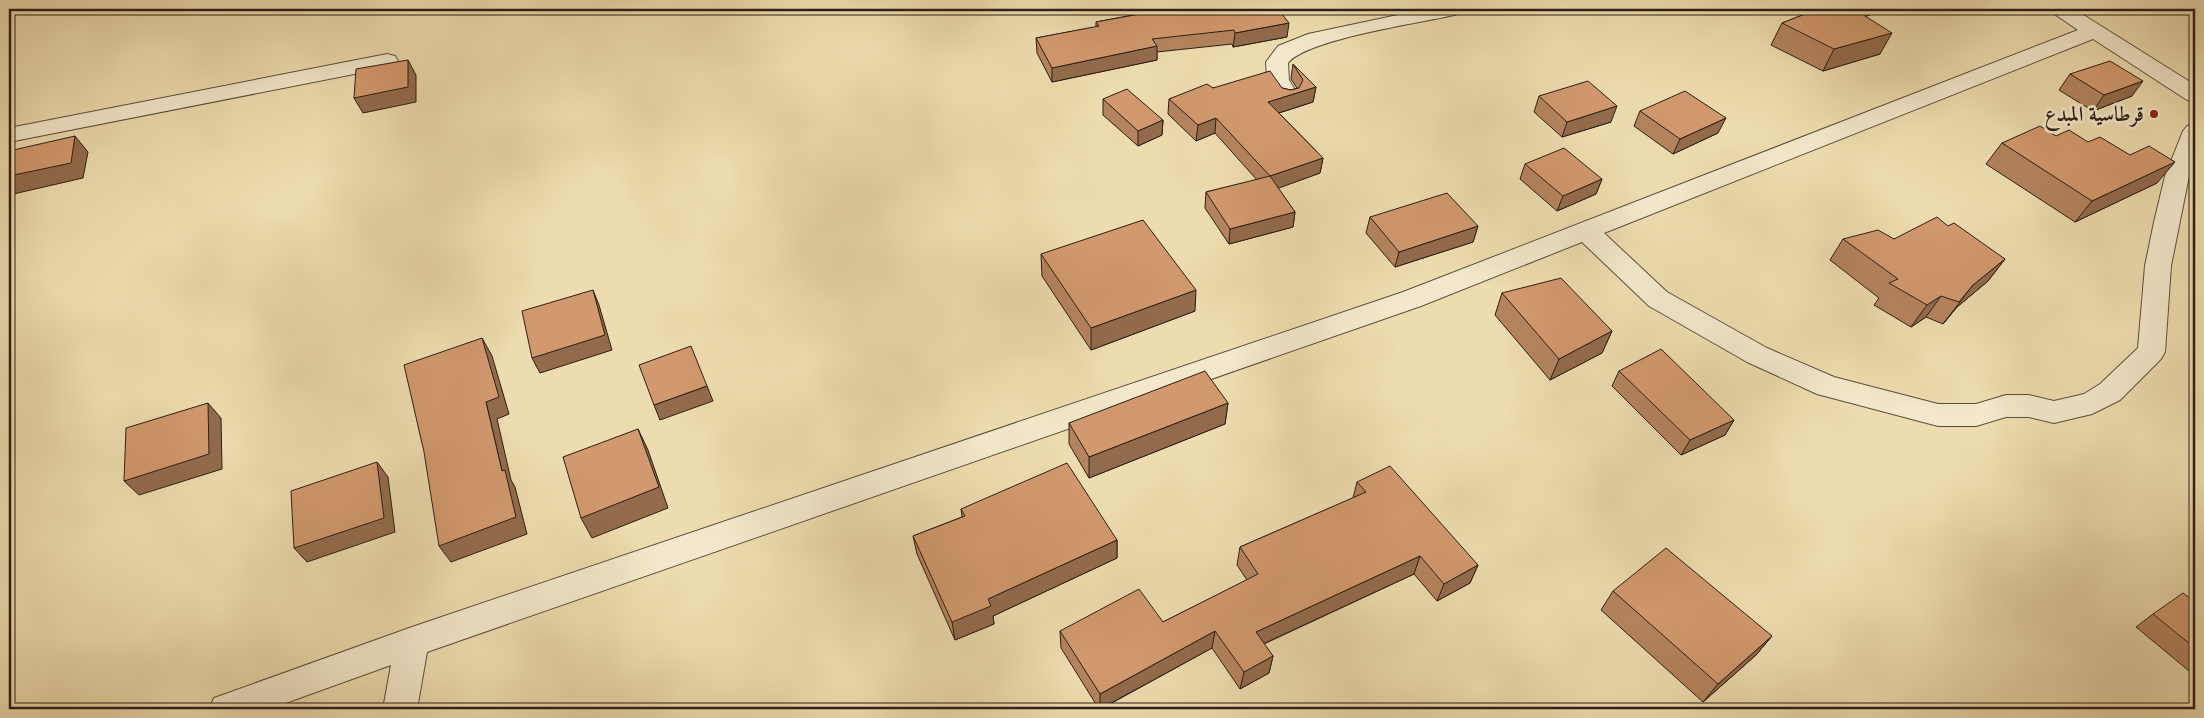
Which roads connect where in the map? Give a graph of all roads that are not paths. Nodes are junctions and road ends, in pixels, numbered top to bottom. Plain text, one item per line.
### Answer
1 (1454, 9) edge
2 (2060, 9) edge
3 (2094, 31) junction
4 (387, 61) dead end
5 (2195, 95) edge
6 (1288, 96) edge
7 (2195, 131) edge
8 (9, 136) edge
9 (1586, 231) junction
10 (412, 642) junction
11 (226, 709) edge
12 (400, 709) edge

1 - 6 street
2 - 3 street
3 - 5 street
3 - 9 street
4 - 8 street
7 - 9 street
9 - 10 street
10 - 11 street
10 - 12 street

